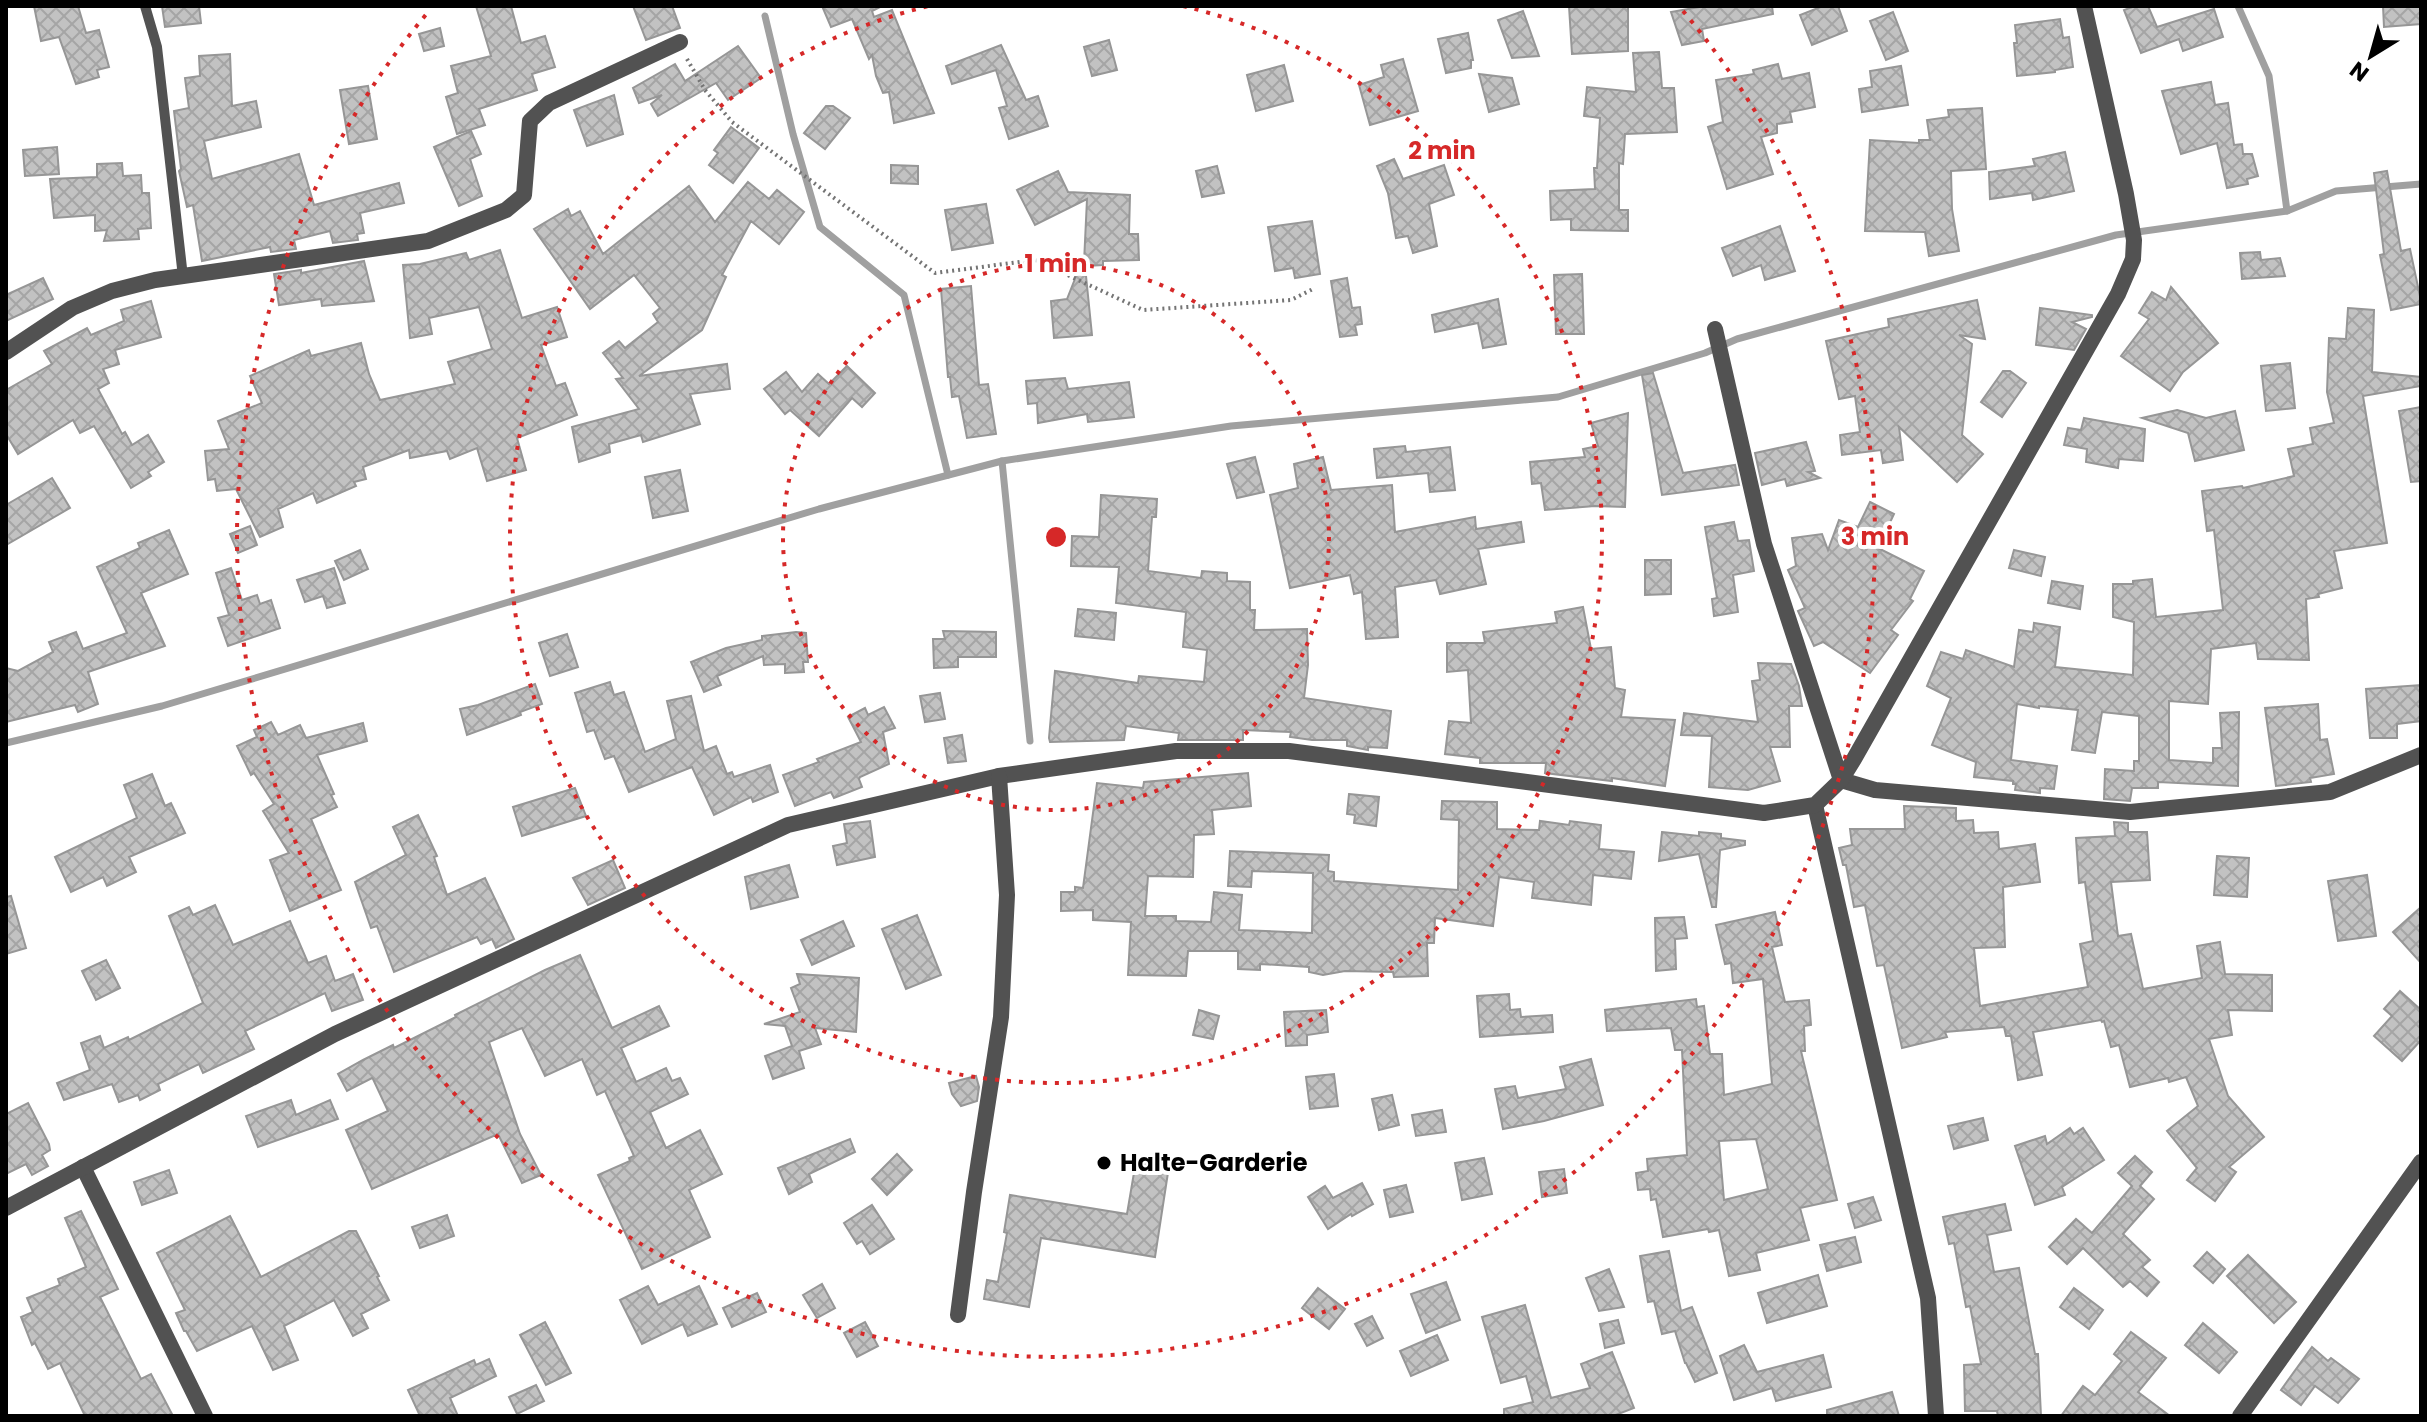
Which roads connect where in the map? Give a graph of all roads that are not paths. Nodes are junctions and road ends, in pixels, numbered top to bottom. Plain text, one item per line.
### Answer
1 (145, 6) edge
2 (2084, 6) edge
3 (680, 42) road end
4 (183, 277) junction
5 (1716, 333) dead end
6 (6, 352) edge
7 (2421, 755) edge
8 (999, 776) junction
9 (1841, 780) junction
10 (1815, 805) junction
11 (2421, 1162) edge
12 (83, 1167) junction
13 (6, 1208) edge
14 (958, 1315) dead end
15 (205, 1416) edge
16 (1936, 1416) edge
17 (2240, 1416) edge

1 - 4 lane
2 - 9 street
3 - 4 street
4 - 6 street
5 - 9 street
7 - 9 street
8 - 10 street
8 - 12 street
8 - 14 street
9 - 10 street
10 - 16 street
11 - 17 street
12 - 13 street
12 - 15 street

